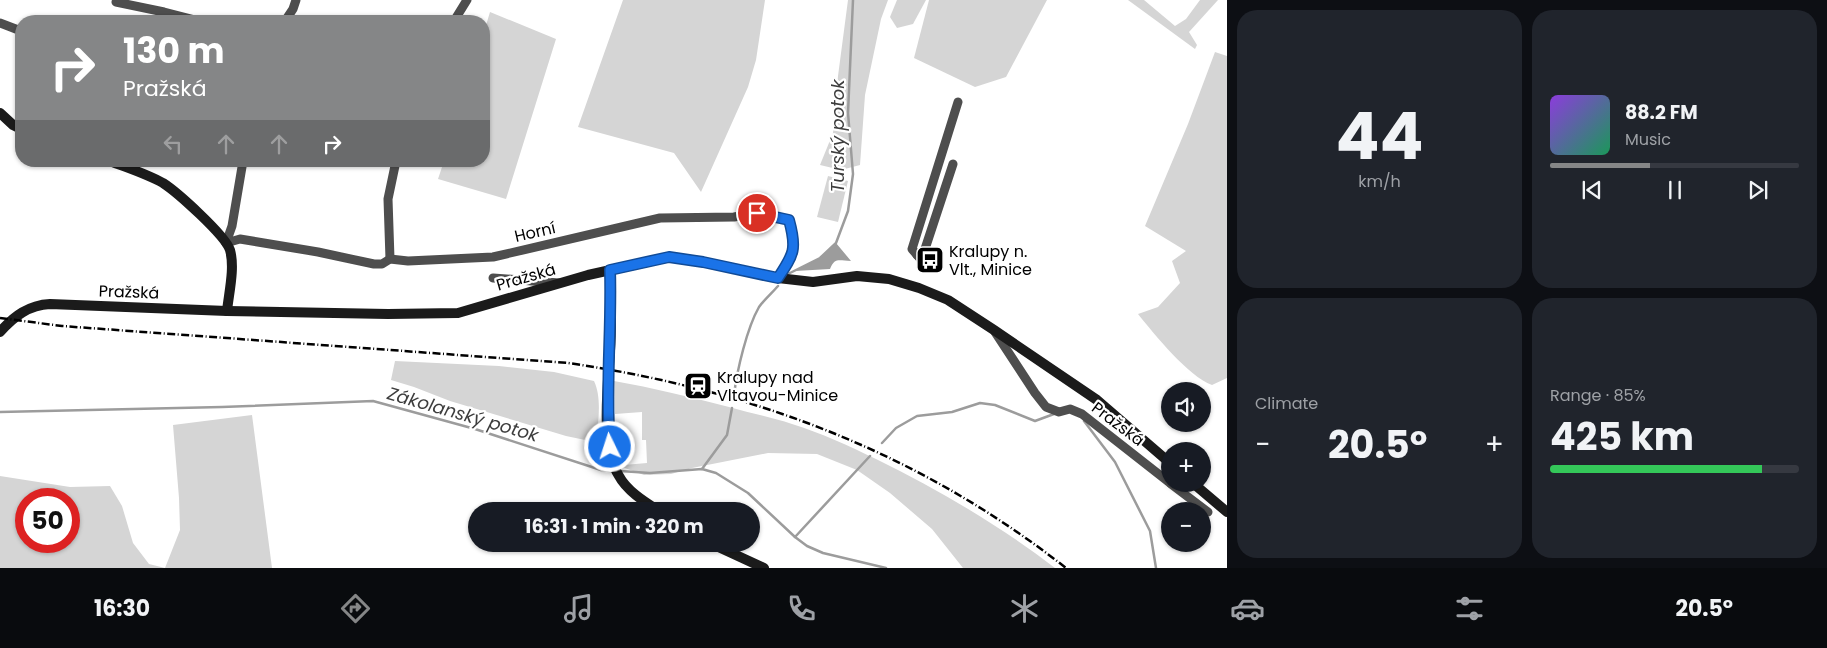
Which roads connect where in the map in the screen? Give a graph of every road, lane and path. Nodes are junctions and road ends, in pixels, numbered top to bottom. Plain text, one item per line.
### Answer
1 (117, 0) edge
2 (296, 0) edge
3 (467, 0) edge
4 (160, 15) edge
5 (289, 15) edge
6 (458, 15) edge
7 (0, 23) edge
8 (15, 29) edge
9 (958, 102) dead end
10 (0, 113) edge
11 (15, 127) edge
12 (953, 164) dead end
13 (125, 167) edge
14 (241, 167) edge
15 (395, 167) edge
16 (226, 242) junction
17 (917, 256) junction
18 (390, 259) junction
19 (924, 263) dead end
20 (610, 270) junction
21 (493, 278) dead end
22 (778, 278) junction
23 (559, 284) junction
24 (227, 311) junction
25 (994, 330) junction
26 (0, 332) edge
27 (1161, 455) edge
28 (1161, 475) edge
29 (1182, 492) edge
30 (1203, 492) edge
31 (647, 502) edge
32 (1195, 502) edge
33 (1227, 512) edge
34 (729, 552) edge
35 (764, 568) edge

1 - 4 street
2 - 5 street
3 - 6 street
7 - 8 street
9 - 17 street
10 - 11 main road
12 - 17 street
13 - 16 main road
14 - 16 street
15 - 18 street
16 - 18 street, Horní
16 - 24 main road
17 - 19 street
18 - 22 street, Horní
20 - 22 main road, Pražská
20 - 23 main road, Pražská
20 - 31 main road
21 - 23 street
22 - 25 main road, Pražská
23 - 24 main road, Pražská
24 - 26 main road, Pražská
25 - 27 main road, Pražská
25 - 28 street, Pražská
29 - 32 street, Pražská
30 - 33 main road
34 - 35 main road

